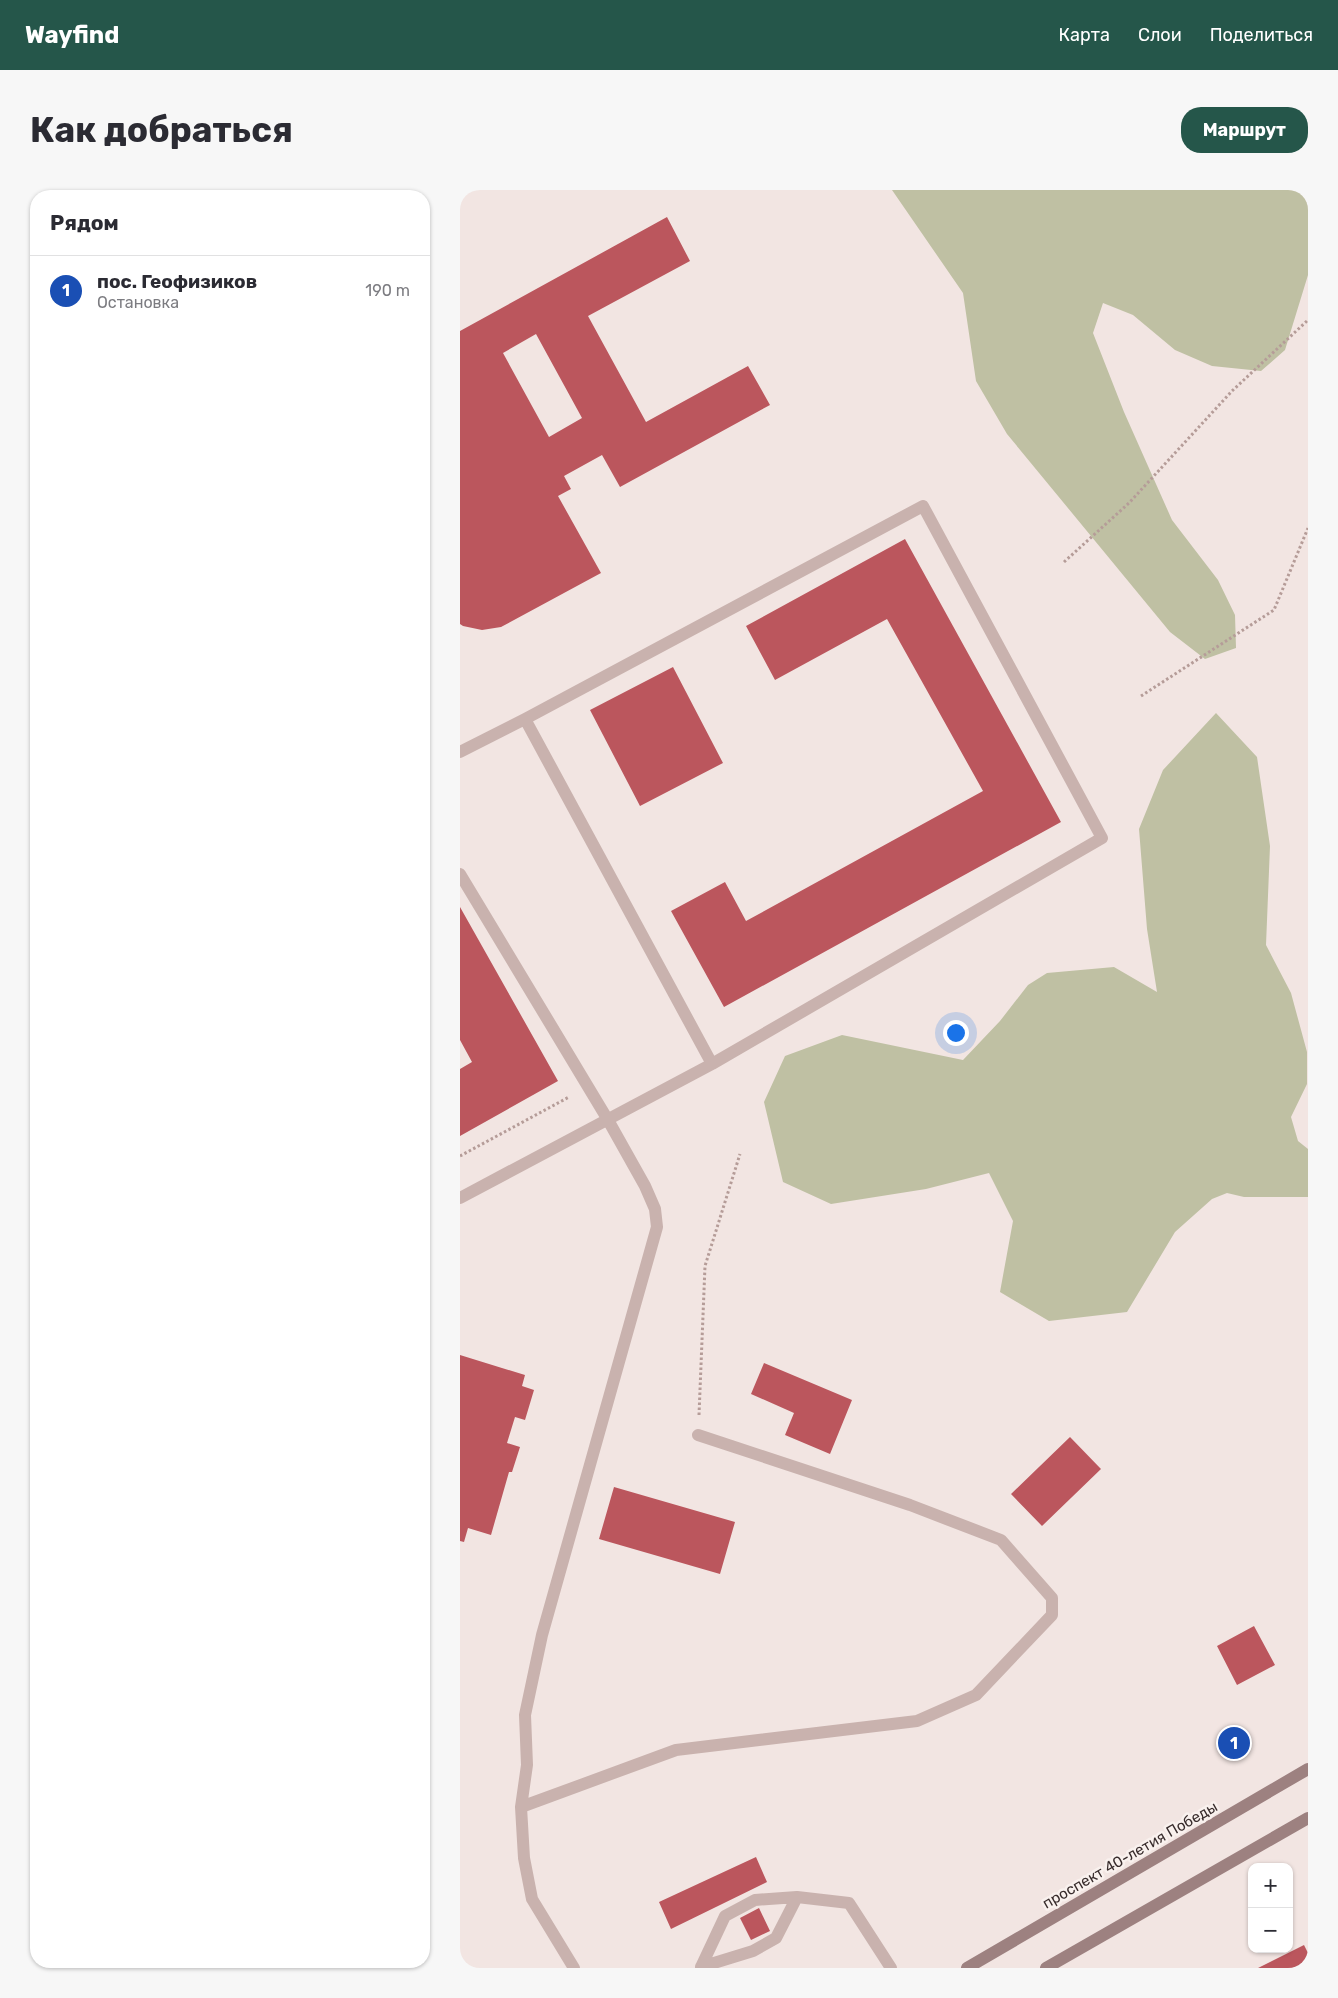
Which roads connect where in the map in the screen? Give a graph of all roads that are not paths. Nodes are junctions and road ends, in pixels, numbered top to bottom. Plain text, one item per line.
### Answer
1 (526, 719) junction
2 (460, 752) edge
3 (460, 874) edge
4 (712, 1064) junction
5 (608, 1120) junction
6 (460, 1198) edge
7 (698, 1435) road end
8 (1308, 1769) edge
9 (521, 1807) junction
10 (1308, 1818) edge
11 (797, 1897) junction
12 (701, 1967) edge
13 (574, 1968) edge
14 (891, 1968) edge
15 (967, 1968) edge
16 (1046, 1968) edge

1 - 2 lane
1 - 4 lane
1 - 4 lane
3 - 5 lane
4 - 5 lane
5 - 6 lane
5 - 9 lane
7 - 9 lane
8 - 15 main road, проспект 40-летия Победы
9 - 13 lane
10 - 16 main road
11 - 12 lane
11 - 12 lane
11 - 14 lane

